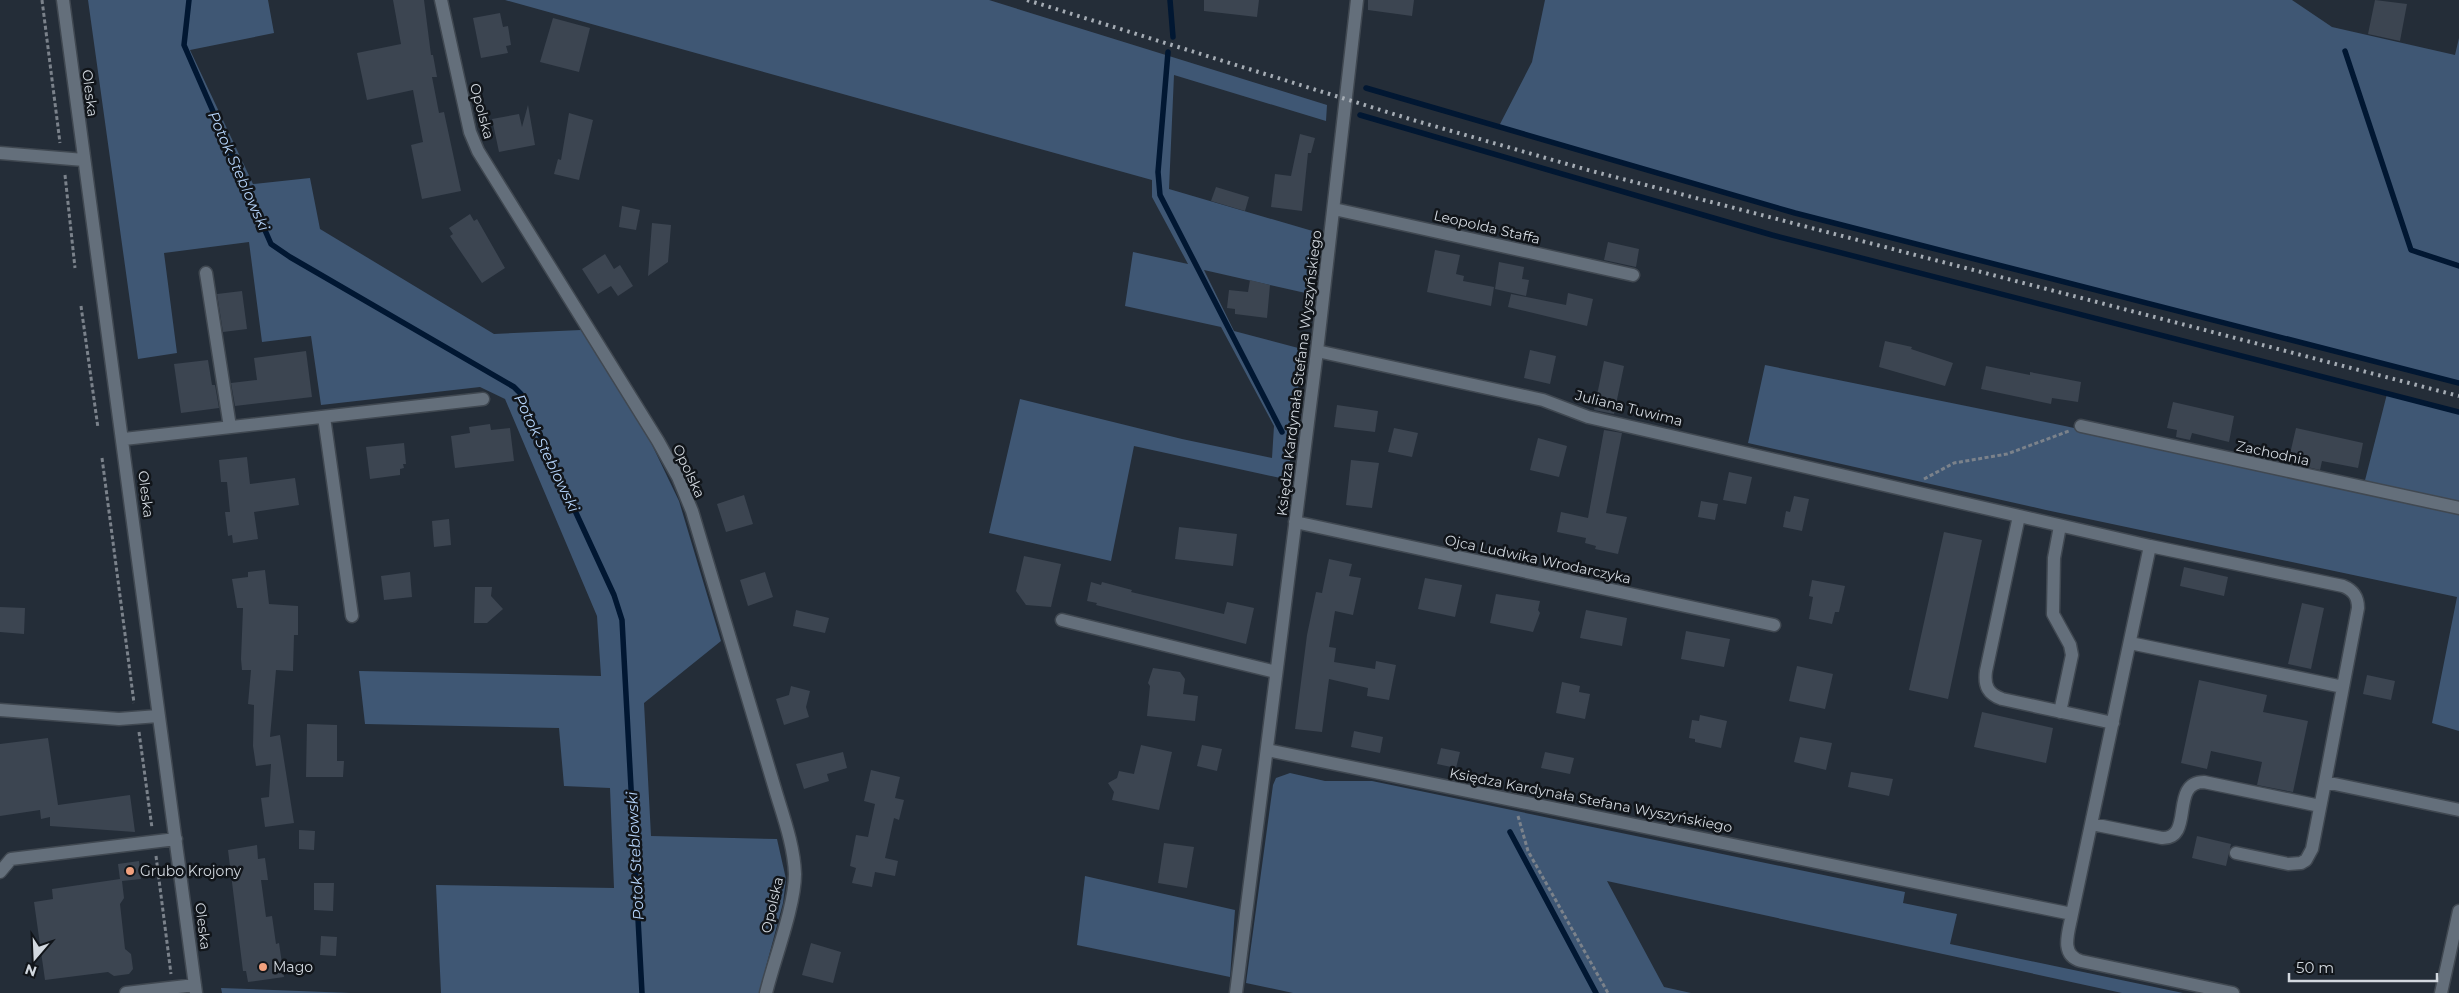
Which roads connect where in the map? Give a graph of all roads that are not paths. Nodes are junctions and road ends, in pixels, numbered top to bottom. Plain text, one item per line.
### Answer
1 (63, 0) edge
2 (441, 0) edge
3 (1357, 0) edge
4 (0, 153) edge
5 (84, 160) junction
6 (1334, 208) junction
7 (206, 273) dead end
8 (1633, 275) dead end
9 (1317, 351) junction
10 (483, 399) dead end
11 (324, 417) junction
12 (2080, 426) road end
13 (230, 427) junction
14 (124, 439) junction
15 (2459, 508) edge
16 (2019, 516) junction
17 (1295, 522) junction
18 (2060, 526) junction
19 (2150, 546) junction
20 (352, 616) dead end
21 (1062, 620) dead end
22 (1774, 625) dead end
23 (2130, 643) junction
24 (1276, 672) junction
25 (2343, 686) junction
26 (0, 710) edge
27 (2060, 712) junction
28 (158, 716) junction
29 (2113, 723) junction
30 (1267, 750) junction
31 (2325, 782) junction
32 (2320, 806) junction
33 (2459, 810) edge
34 (2092, 824) junction
35 (176, 839) junction
36 (2236, 853) dead end
37 (6, 857) edge
38 (0, 872) edge
39 (2459, 911) edge
40 (2072, 914) junction
41 (196, 989) edge
42 (126, 993) edge
43 (766, 993) edge
44 (1236, 993) edge
45 (2233, 993) edge
46 (2441, 993) edge

1 - 5 street, Oleska
2 - 43 street, Opolska
3 - 6 street, Księdza Kardynała Stefana Wyszyńskiego
4 - 5 street
5 - 14 street, Oleska
6 - 8 street, Leopolda Staffa
6 - 9 street, Księdza Kardynała Stefana Wyszyńskiego
7 - 13 street
9 - 16 street, Juliana Tuwima
9 - 17 street, Księdza Kardynała Stefana Wyszyńskiego
10 - 11 street
11 - 13 street
11 - 20 street
12 - 15 street, Zachodnia
13 - 14 street
14 - 28 street, Oleska
16 - 18 street, Juliana Tuwima
16 - 27 street
17 - 22 street, Ojca Ludwika Wrodarczyka
17 - 24 street, Księdza Kardynała Stefana Wyszyńskiego
18 - 19 street, Juliana Tuwima
18 - 27 street
19 - 23 street
19 - 25 street, Juliana Tuwima
21 - 24 street
23 - 25 street
23 - 29 street
24 - 30 street, Księdza Kardynała Stefana Wyszyńskiego
25 - 31 street
26 - 28 street
27 - 29 street
28 - 35 street, Oleska
29 - 34 street
30 - 40 street, Księdza Kardynała Stefana Wyszyńskiego
30 - 44 street, Księdza Kardynała Stefana Wyszyńskiego
31 - 32 street
31 - 33 street
32 - 34 street
32 - 36 street
34 - 40 street
35 - 37 street
35 - 41 street, Oleska
37 - 38 street
39 - 46 street
40 - 45 street
41 - 42 street

